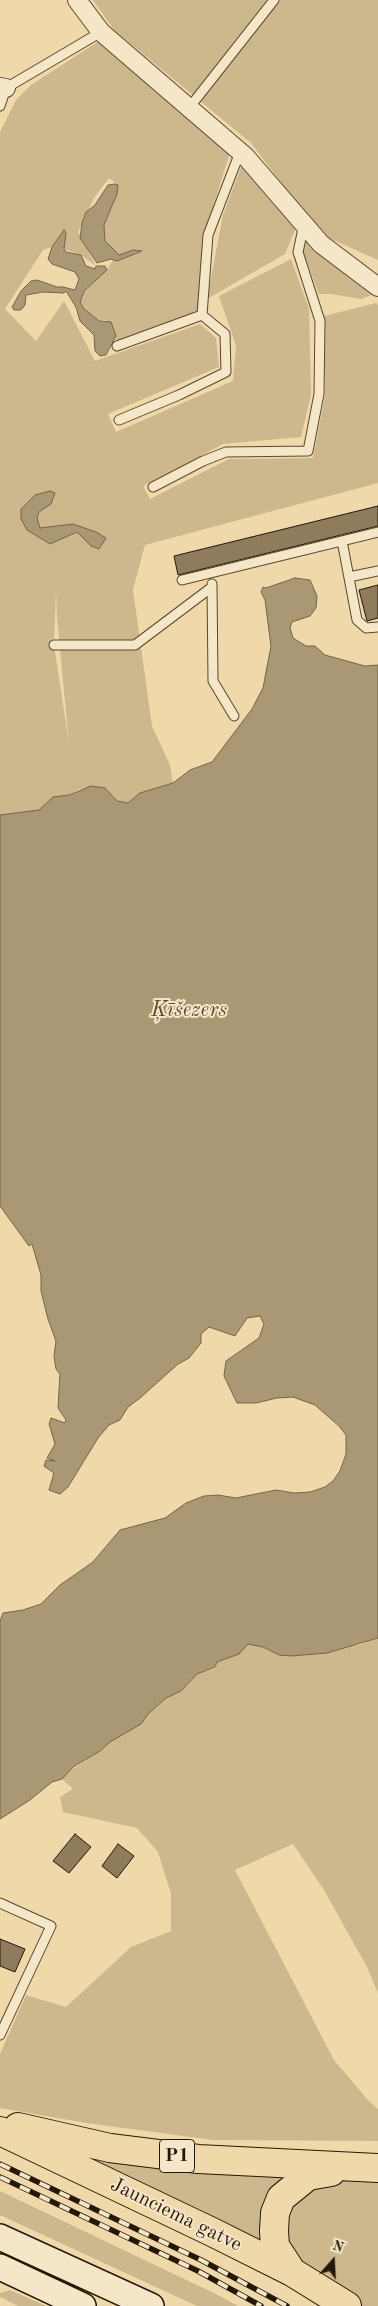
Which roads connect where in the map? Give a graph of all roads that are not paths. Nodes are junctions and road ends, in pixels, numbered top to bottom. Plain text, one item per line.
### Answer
1 (274, 0) edge
2 (81, 1) edge
3 (101, 32) junction
4 (3, 88) edge
5 (0, 106) edge
6 (189, 108) junction
7 (240, 152) junction
8 (304, 224) junction
9 (378, 287) edge
10 (202, 315) junction
11 (117, 346) dead end
12 (119, 420) dead end
13 (153, 487) dead end
14 (378, 532) edge
15 (342, 541) junction
16 (378, 571) edge
17 (213, 574) junction
18 (349, 577) junction
19 (182, 580) dead end
20 (212, 587) junction
21 (378, 627) edge
22 (54, 645) dead end
23 (234, 716) dead end
24 (0, 1903) edge
25 (0, 2035) edge
26 (0, 2122) edge
27 (0, 2131) edge
28 (367, 2168) edge
29 (2, 2242) edge
30 (0, 2267) edge
31 (292, 2272) junction
32 (83, 2306) edge
33 (151, 2306) edge
34 (347, 2306) edge

1 - 6 lane
2 - 3 street
3 - 4 lane
3 - 6 street
4 - 5 lane
6 - 7 street
7 - 8 street
7 - 10 lane
8 - 9 street
8 - 13 lane
10 - 11 lane
10 - 12 lane
14 - 15 lane
15 - 17 lane
15 - 18 lane
16 - 18 lane
17 - 19 lane
17 - 20 lane
18 - 21 lane
20 - 22 lane
20 - 23 lane
24 - 25 lane
26 - 28 main road, P1
27 - 31 main road, Jaunciema gatve
28 - 31 main road
29 - 33 main road
30 - 32 main road
31 - 34 main road, Jaunciema gatve

